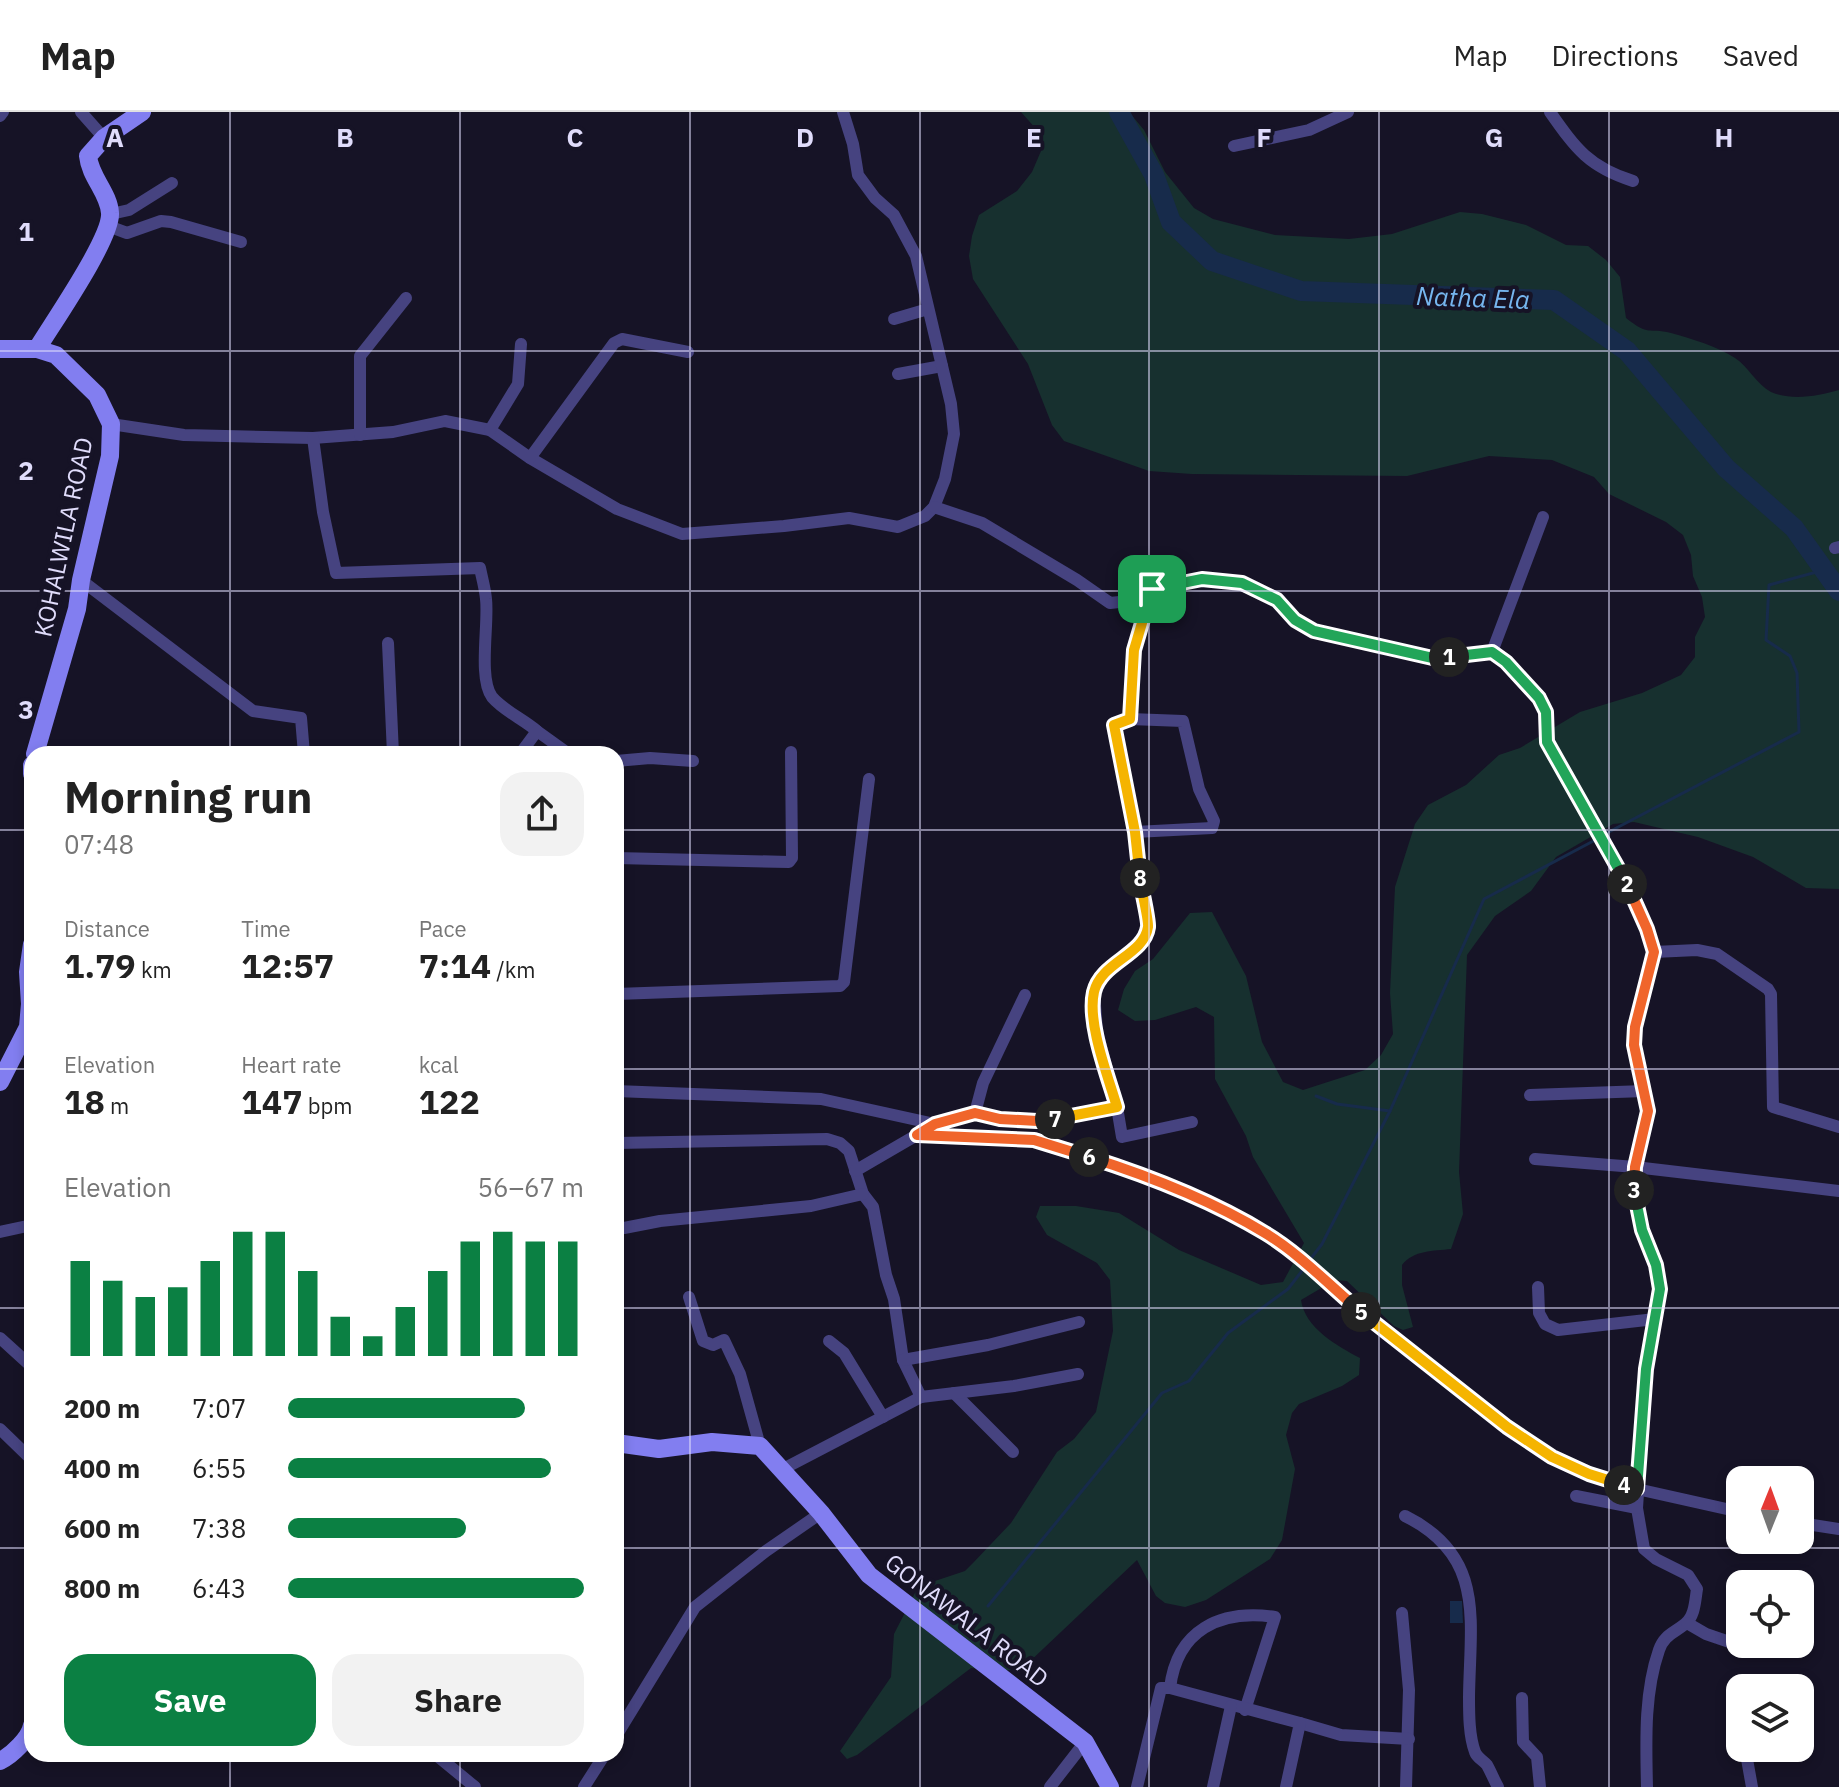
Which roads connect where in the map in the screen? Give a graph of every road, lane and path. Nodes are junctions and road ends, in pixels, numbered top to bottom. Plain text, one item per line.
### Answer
1 (81, 112) edge
2 (843, 112) edge
3 (1348, 112) edge
4 (1550, 112) edge
5 (134, 114) edge
6 (104, 138) junction
7 (1234, 146) dead end
8 (1633, 181) dead end
9 (172, 183) dead end
10 (109, 220) junction
11 (241, 242) dead end
12 (406, 298) dead end
13 (928, 309) junction
14 (894, 319) dead end
15 (521, 344) dead end
16 (0, 349) edge
17 (37, 349) junction
18 (688, 352) dead end
19 (942, 366) junction
20 (898, 374) dead end
21 (111, 424) junction
22 (490, 430) junction
23 (360, 435) junction
24 (313, 438) junction
25 (530, 458) junction
26 (934, 507) junction
27 (1543, 517) dead end
28 (81, 580) junction
29 (1152, 589) junction
30 (388, 643) dead end
31 (1492, 652) junction
32 (1130, 719) junction
33 (537, 731) junction
34 (37, 746) edge
35 (303, 746) edge
36 (393, 746) edge
37 (526, 746) edge
38 (558, 746) edge
39 (791, 752) dead end
40 (624, 760) edge
41 (693, 761) dead end
42 (869, 779) dead end
43 (1135, 832) junction
44 (624, 858) edge
45 (1654, 952) junction
46 (624, 994) edge
47 (1025, 995) dead end
48 (24, 1035) edge
49 (0, 1082) edge
50 (624, 1091) edge
51 (1645, 1091) junction
52 (1530, 1095) dead end
53 (1117, 1107) junction
54 (975, 1113) junction
55 (1192, 1122) dead end
56 (935, 1124) junction
57 (1839, 1127) edge
58 (917, 1135) junction
59 (624, 1143) edge
60 (1535, 1159) dead end
61 (1635, 1167) junction
62 (855, 1171) junction
63 (1839, 1191) edge
64 (863, 1194) junction
65 (24, 1227) edge
66 (624, 1228) dead end
67 (0, 1232) edge
68 (1538, 1287) dead end
69 (689, 1297) dead end
70 (1655, 1319) junction
71 (1079, 1322) dead end
72 (0, 1338) edge
73 (829, 1341) dead end
74 (24, 1360) edge
75 (903, 1360) junction
76 (1078, 1374) dead end
77 (954, 1393) junction
78 (921, 1397) junction
79 (883, 1417) junction
80 (0, 1429) edge
81 (624, 1444) edge
82 (760, 1446) junction
83 (24, 1452) edge
84 (1013, 1452) dead end
85 (783, 1469) junction
86 (1637, 1489) junction
87 (1576, 1496) dead end
88 (1637, 1508) junction
89 (1726, 1509) edge
90 (821, 1513) junction
91 (1405, 1516) dead end
92 (1814, 1525) edge
93 (1839, 1529) edge
94 (1402, 1613) dead end
95 (1687, 1623) junction
96 (1726, 1641) edge
97 (1170, 1688) junction
98 (1522, 1698) dead end
99 (1231, 1706) junction
100 (1245, 1710) junction
101 (624, 1723) edge
102 (1300, 1723) junction
103 (24, 1739) edge
104 (1409, 1739) junction
105 (1085, 1742) junction
106 (0, 1761) edge
107 (445, 1762) edge
108 (600, 1762) edge
109 (1748, 1762) edge
110 (475, 1787) edge
111 (584, 1787) edge
112 (1050, 1787) edge
113 (1110, 1787) edge
114 (1137, 1787) edge
115 (1213, 1787) edge
116 (1286, 1787) edge
117 (1406, 1787) edge
118 (1498, 1787) edge
119 (1540, 1787) edge
120 (1647, 1787) edge
121 (1752, 1787) edge

1 - 6 street
2 - 13 street
3 - 7 street
4 - 8 street
5 - 6 street
6 - 10 street
9 - 10 street
10 - 11 street
10 - 17 street
12 - 23 street
13 - 14 street
13 - 19 street
15 - 22 street
16 - 17 street, KOHALWILA ROAD
17 - 21 street, KOHALWILA ROAD
18 - 25 street
19 - 20 street
19 - 26 street
21 - 24 street
21 - 28 street, KOHALWILA ROAD
22 - 23 street
22 - 25 street
23 - 24 street
24 - 33 street
25 - 26 street
26 - 29 street
27 - 31 street
28 - 34 street, KOHALWILA ROAD
28 - 35 street
29 - 31 street
29 - 32 street
30 - 36 street
31 - 45 street
32 - 43 street
32 - 43 street
33 - 37 street
33 - 38 street
39 - 44 street
40 - 41 street
42 - 46 street
43 - 53 street
45 - 51 street
45 - 57 street
47 - 54 street
48 - 49 street
50 - 56 street
51 - 52 street
51 - 61 street
53 - 54 street
53 - 55 street
54 - 56 street
56 - 58 street
58 - 62 street
58 - 86 street
59 - 62 street
60 - 61 street
61 - 63 street
61 - 70 street
62 - 64 street
64 - 66 street
64 - 75 street
65 - 67 street
68 - 70 street
69 - 82 street
70 - 86 street
71 - 75 street
72 - 74 street
73 - 79 street
75 - 78 street
76 - 77 street
77 - 78 street
77 - 84 street
78 - 79 street
79 - 85 street
80 - 83 street
81 - 82 street
82 - 85 street, GONAWALA ROAD
85 - 90 street, GONAWALA ROAD
86 - 88 street
86 - 89 street
87 - 88 street
88 - 95 street
90 - 101 street
90 - 105 street, GONAWALA ROAD
91 - 118 street
92 - 93 street
94 - 104 street
95 - 96 street
95 - 120 street
97 - 99 street
97 - 100 street
97 - 114 street
98 - 119 street
99 - 100 street
99 - 115 street
100 - 102 street
102 - 104 street
102 - 116 street
103 - 106 street
104 - 117 street
105 - 112 street
105 - 113 street
107 - 110 street
108 - 111 street
109 - 121 street

